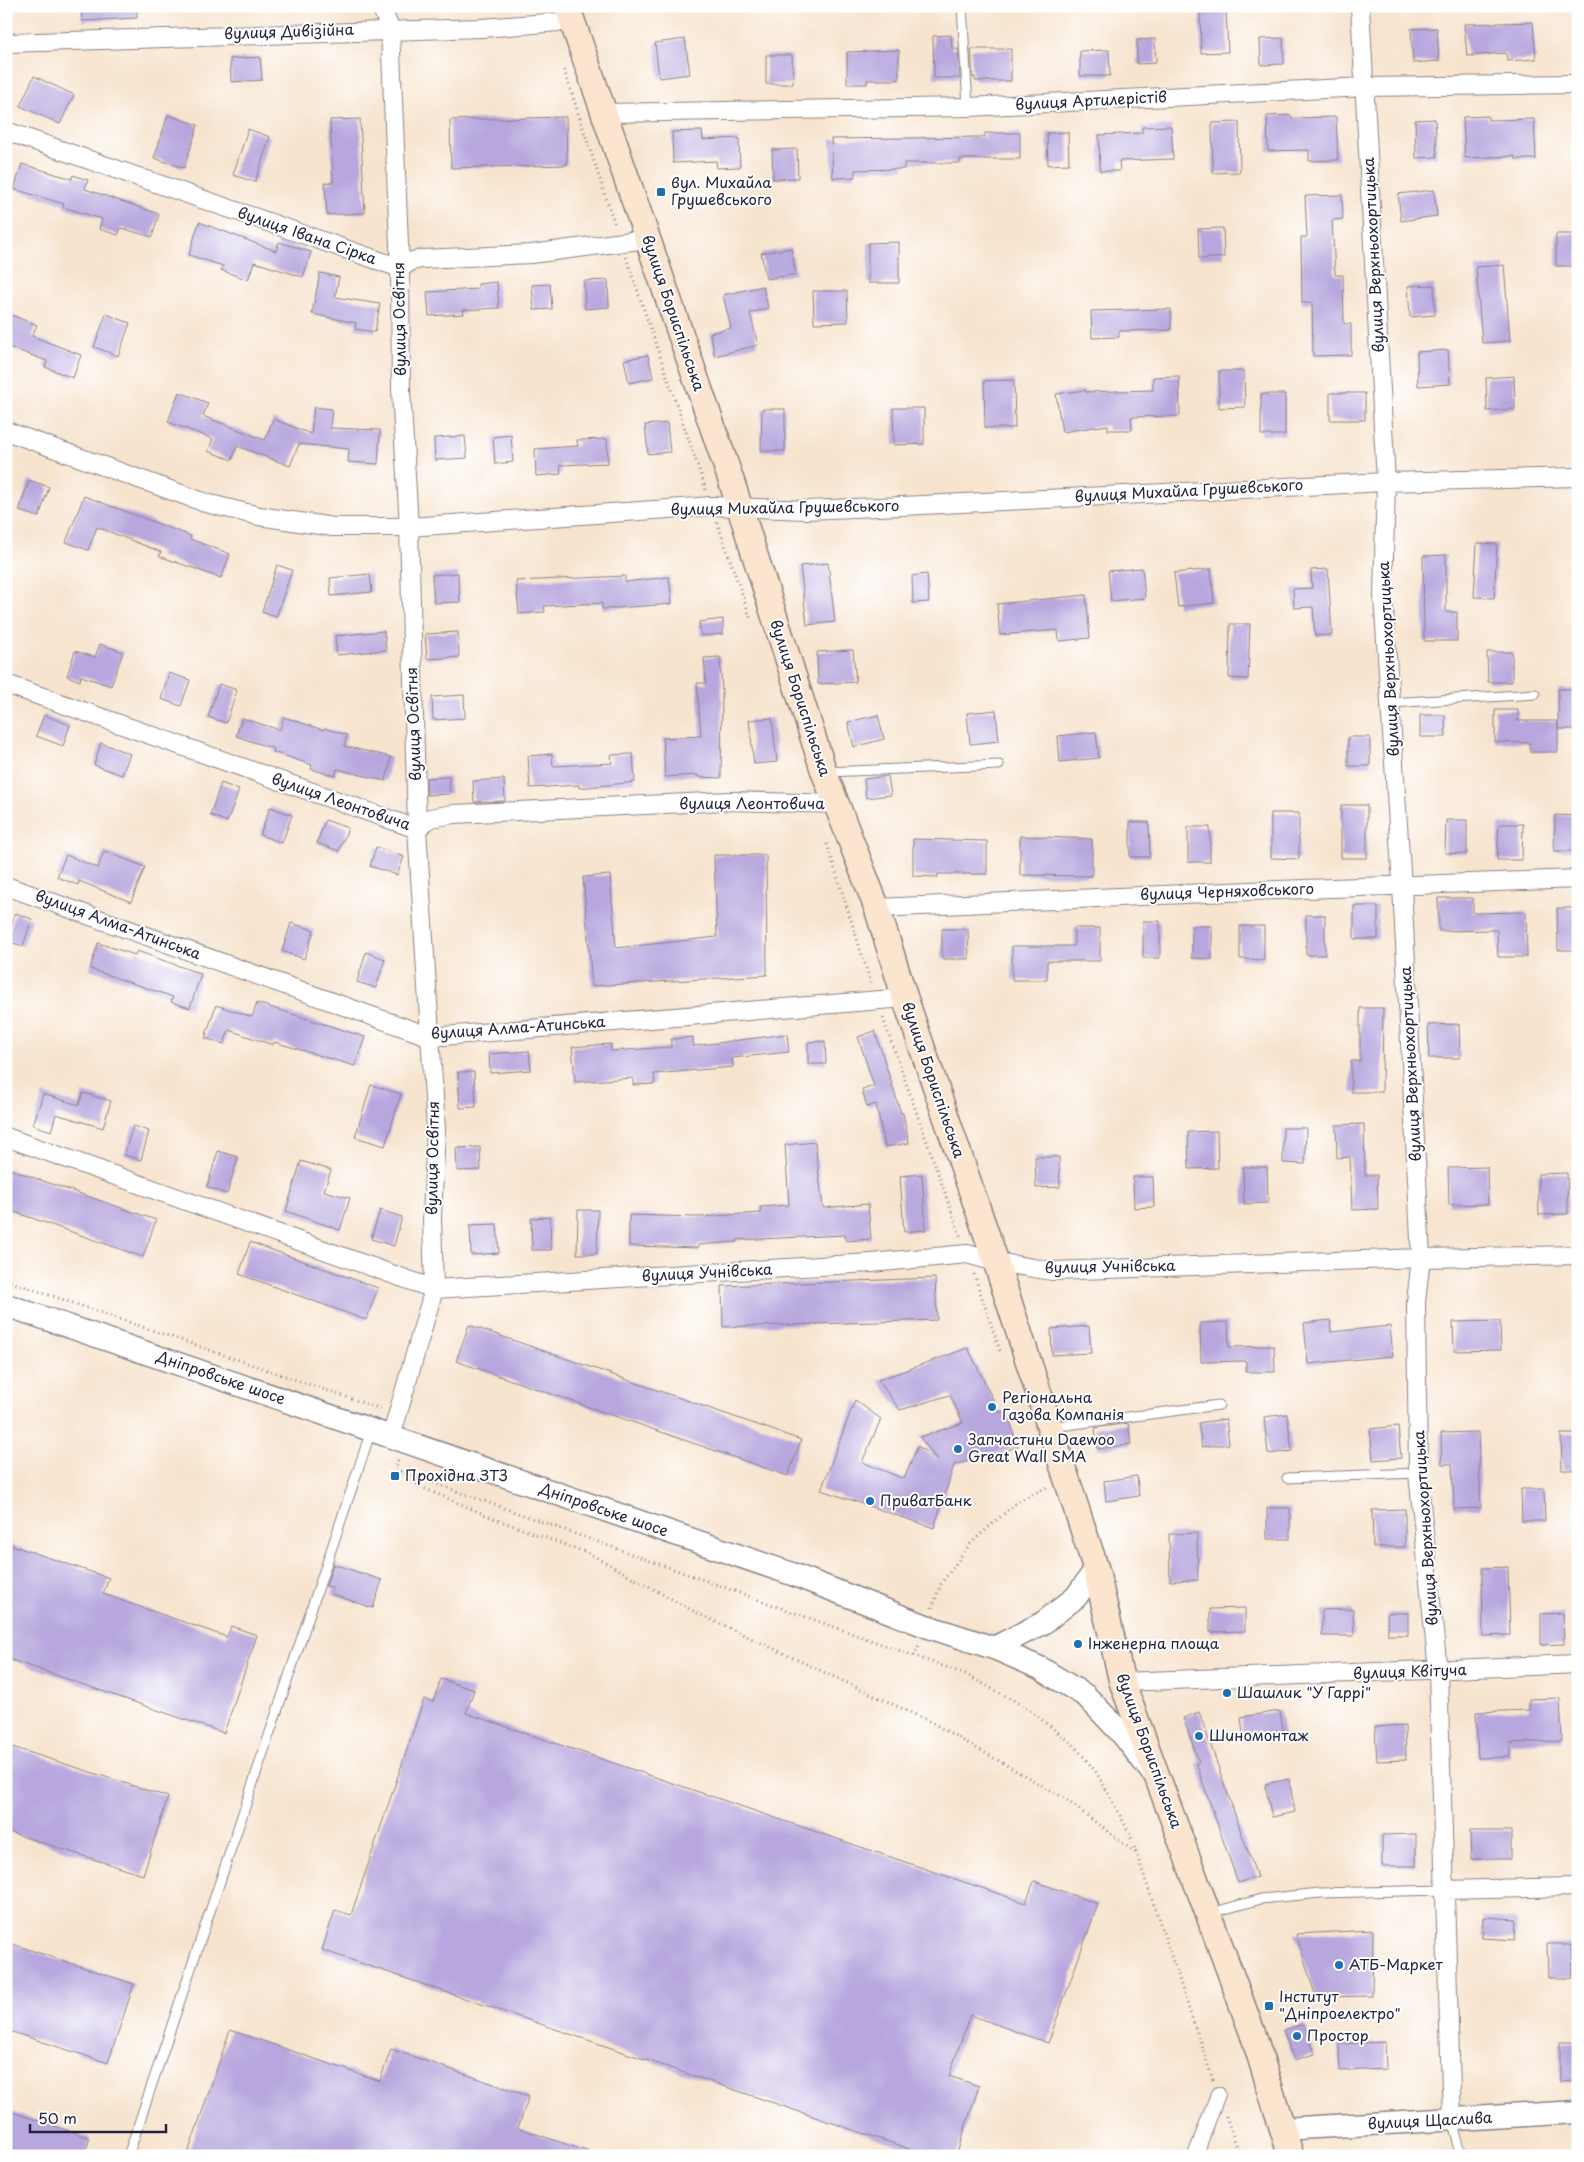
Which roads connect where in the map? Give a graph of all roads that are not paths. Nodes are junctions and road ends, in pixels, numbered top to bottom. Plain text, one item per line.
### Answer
1 (381, 6) edge
2 (962, 6) edge
3 (1360, 6) edge
4 (570, 14) edge
5 (390, 29) junction
6 (6, 42) edge
7 (1578, 84) edge
8 (1365, 87) junction
9 (968, 107) junction
10 (604, 113) junction
11 (6, 131) edge
12 (647, 239) junction
13 (400, 268) junction
14 (6, 431) edge
15 (1578, 477) edge
16 (1386, 482) junction
17 (739, 508) junction
18 (409, 528) junction
19 (6, 684) edge
20 (1535, 694) dead end
21 (1390, 703) junction
22 (999, 765) dead end
23 (824, 772) junction
24 (838, 804) junction
25 (418, 829) junction
26 (1578, 879) edge
27 (6, 886) edge
28 (1402, 886) junction
29 (877, 908) junction
30 (905, 998) junction
31 (431, 1037) junction
32 (6, 1137) edge
33 (1578, 1255) edge
34 (1421, 1258) junction
35 (996, 1262) junction
36 (434, 1289) junction
37 (6, 1305) edge
38 (1219, 1406) dead end
39 (1051, 1427) junction
40 (389, 1436) junction
41 (1418, 1473) junction
42 (1287, 1478) dead end
43 (1096, 1569) junction
44 (994, 1648) junction
45 (1578, 1664) edge
46 (1438, 1671) junction
47 (1122, 1682) junction
48 (1159, 1782) junction
49 (1578, 1887) edge
50 (1444, 1890) junction
51 (1208, 1914) junction
52 (1218, 2094) road end
53 (1578, 2112) edge
54 (1452, 2121) junction
55 (1282, 2129) junction
56 (128, 2156) edge
57 (1195, 2156) edge
58 (1291, 2156) edge
59 (1462, 2156) edge

1 - 5 street, вулиця Освітня
2 - 9 lane
3 - 8 street, вулиця Верхньохортицька
4 - 5 street, вулиця Дивізійна
4 - 10 main road, вулиця Бориспільська
5 - 6 street, вулиця Дивізійна
5 - 13 street, вулиця Освітня
7 - 8 street, вулиця Артилерістів
8 - 9 street, вулиця Артилерістів
8 - 16 street, вулиця Верхньохортицька
9 - 10 street, вулиця Артилерістів
10 - 12 main road, вулиця Бориспільська
11 - 13 street, вулиця Івана Сірка
12 - 13 street
12 - 17 main road, вулиця Бориспільська
13 - 18 street, вулиця Освітня
14 - 18 street, вулиця Михайла Грушевського
15 - 16 street, вулиця Михайла Грушевського
16 - 17 street, вулиця Михайла Грушевського
16 - 21 street, вулиця Верхньохортицька
17 - 18 street, вулиця Михайла Грушевського
17 - 23 main road, вулиця Бориспільська
18 - 25 street, вулиця Освітня
19 - 25 street, вулиця Леонтовича
20 - 21 lane
21 - 28 street, вулиця Верхньохортицька
22 - 23 lane
23 - 24 main road, вулиця Бориспільська
24 - 25 street, вулиця Леонтовича
24 - 29 main road, вулиця Бориспільська
25 - 31 street, вулиця Освітня
26 - 28 street, вулиця Черняховського
27 - 31 street, вулиця Алма-Атинська
28 - 29 street, вулиця Черняховського
28 - 34 street, вулиця Верхньохортицька
29 - 30 main road, вулиця Бориспільська
30 - 31 street, вулиця Алма-Атинська
30 - 35 main road, вулиця Бориспільська
31 - 36 street, вулиця Освітня
32 - 36 street
33 - 34 street, вулиця Учнівська
34 - 35 street, вулиця Учнівська
34 - 41 street, вулиця Верхньохортицька
35 - 36 street, вулиця Учнівська
35 - 39 main road, вулиця Бориспільська
36 - 40 street, вулиця Освітня
37 - 40 street, Дніпровське шосе
38 - 39 lane
39 - 43 main road, вулиця Бориспільська
40 - 44 street, Дніпровське шосе
40 - 56 lane
41 - 42 lane
41 - 46 street, вулиця Верхньохортицька
43 - 44 street
43 - 47 main road, вулиця Бориспільська
44 - 48 street, Дніпровське шосе
45 - 46 street, вулиця Квітуча
46 - 47 street, вулиця Квітуча
46 - 50 street, вулиця Верхньохортицька
47 - 48 main road, вулиця Бориспільська
48 - 51 main road, вулиця Бориспільська
49 - 50 street
50 - 51 lane
50 - 54 street, вулиця Верхньохортицька
51 - 55 main road, вулиця Бориспільська
52 - 57 street
53 - 54 street, вулиця Щаслива
54 - 55 street, вулиця Щаслива
54 - 59 lane
55 - 58 main road, вулиця Бориспільська

